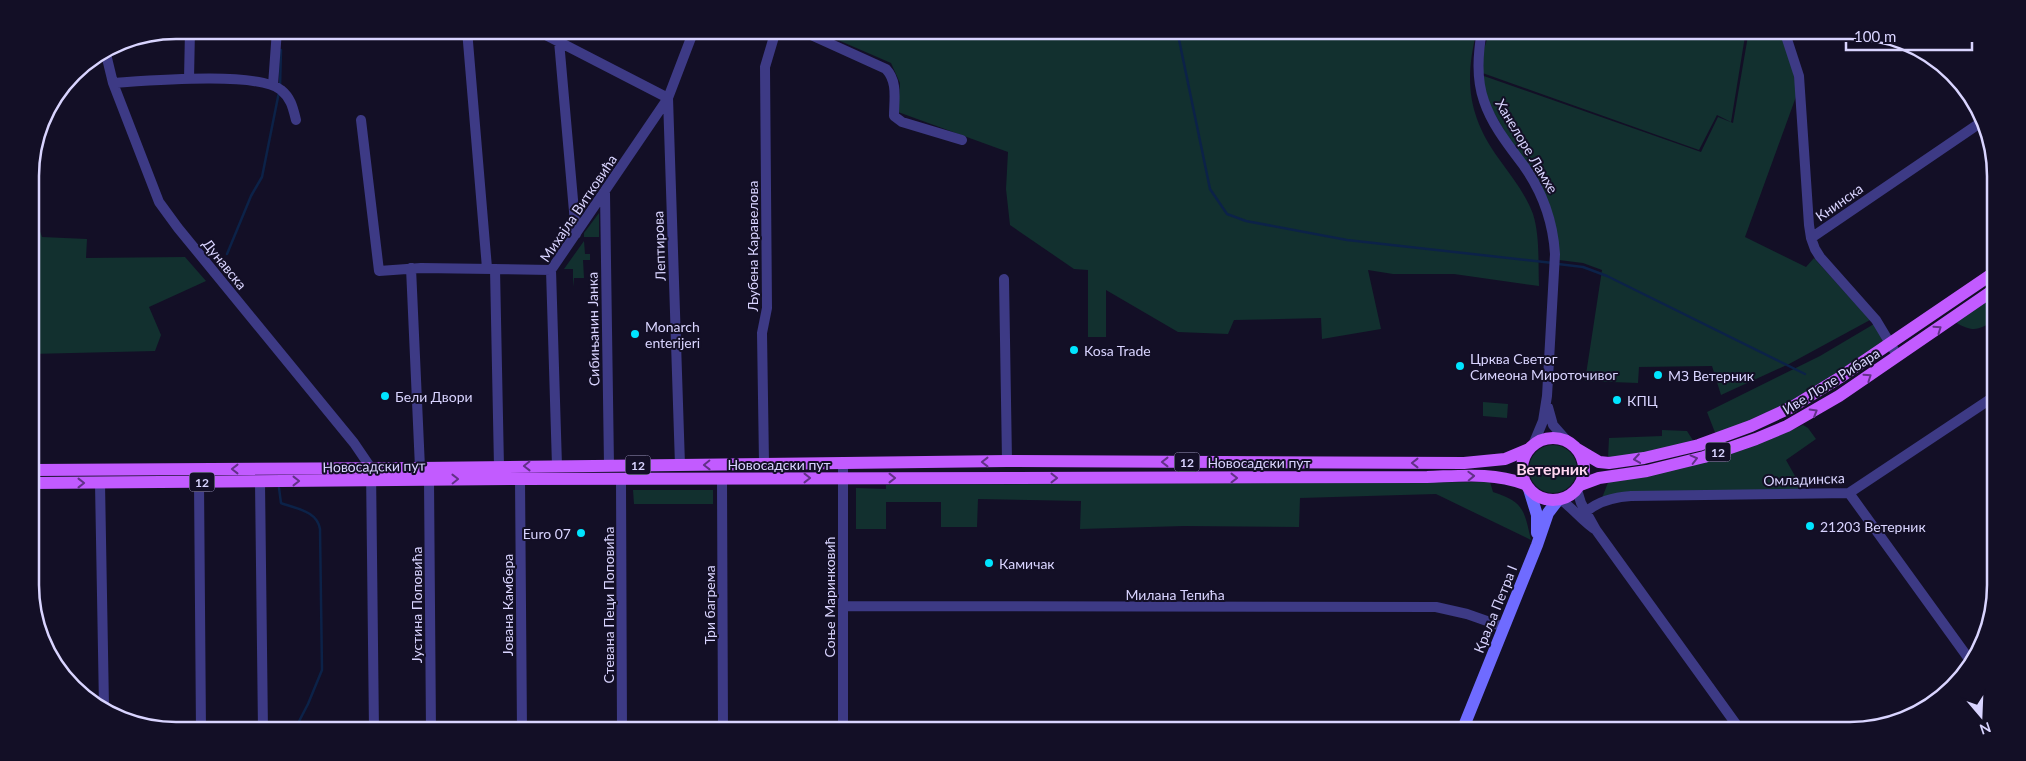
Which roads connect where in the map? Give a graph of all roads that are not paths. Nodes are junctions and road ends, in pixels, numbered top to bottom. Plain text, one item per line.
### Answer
1 (190, 39) edge
2 (276, 39) edge
3 (467, 39) edge
4 (555, 39) edge
5 (691, 39) edge
6 (773, 39) edge
7 (820, 39) edge
8 (1481, 39) edge
9 (1787, 39) edge
10 (559, 41) junction
11 (107, 57) edge
12 (188, 79) junction
13 (113, 82) junction
14 (273, 85) junction
15 (668, 98) junction
16 (296, 120) dead end
17 (361, 120) dead end
18 (1978, 125) edge
19 (962, 140) dead end
20 (605, 193) junction
21 (576, 234) junction
22 (1811, 238) junction
23 (411, 268) junction
24 (491, 268) junction
25 (551, 270) junction
26 (1987, 277) edge
27 (1004, 279) dead end
28 (1987, 295) edge
29 (1890, 343) junction
30 (1898, 357) junction
31 (1547, 396) junction
32 (1987, 401) edge
33 (1572, 445) junction
34 (1531, 447) junction
35 (843, 462) junction
36 (1007, 462) junction
37 (764, 464) junction
38 (680, 465) junction
39 (557, 466) junction
40 (609, 466) junction
41 (499, 467) junction
42 (420, 468) junction
43 (39, 470) edge
44 (371, 474) junction
45 (520, 479) junction
46 (722, 479) junction
47 (843, 479) junction
48 (429, 480) junction
49 (621, 480) junction
50 (198, 482) junction
51 (260, 482) junction
52 (39, 483) edge
53 (100, 483) junction
54 (1527, 487) junction
55 (1578, 487) junction
56 (1849, 493) junction
57 (1560, 500) junction
58 (1587, 511) junction
59 (1596, 530) junction
60 (1537, 545) junction
61 (843, 606) junction
62 (1504, 627) junction
63 (1967, 656) edge
64 (104, 701) edge
65 (201, 722) edge
66 (262, 722) edge
67 (374, 722) edge
68 (431, 722) edge
69 (522, 722) edge
70 (622, 722) edge
71 (724, 722) edge
72 (843, 722) edge
73 (1466, 722) edge
74 (1735, 722) edge

1 - 12 street
2 - 14 street
3 - 24 street
4 - 10 street
5 - 15 street, Лептирова
6 - 37 street, Љубена Каравелова
7 - 19 street
8 - 31 street, Ханелоре Ламхе
9 - 22 street
10 - 15 street
10 - 21 street
11 - 13 street, Дунавска
12 - 13 street
12 - 14 street
13 - 44 street, Дунавска
14 - 16 street
15 - 20 street, Михајла Витковића
15 - 38 street, Лептирова
17 - 23 street
18 - 22 street, Книнска
20 - 21 street, Михајла Витковића
20 - 40 street, Сибињанин Јанка
21 - 25 street, Михајла Витковића
22 - 29 street, Книнска
23 - 24 street
23 - 42 street
24 - 25 street
24 - 41 street
25 - 39 street, Михајла Витковића
26 - 29 main road, Иве Лоле Рибара / 12
27 - 36 street
30 -> 28 main road, Иве Лоле Рибара / 12
29 - 30 street, Книнска
29 -> 33 main road, Иве Лоле Рибара / 12
55 -> 30 main road, Иве Лоле Рибара / 12
31 - 33 street, Ханелоре Ламхе
31 - 34 street, Ханелоре Ламхе
32 - 56 street, Омладинска
33 - 34 main road, 12
33 - 55 main road
34 -> 36 main road, Новосадски пут / 12
34 - 54 main road
36 -> 35 main road, Новосадски пут / 12
35 - 37 main road, Новосадски пут / 12
35 - 47 street, Соње Маринковић
37 -> 38 main road, Новосадски пут / 12
38 - 40 main road, Новосадски пут / 12
39 - 40 main road, Новосадски пут / 12
39 -> 41 main road, Новосадски пут / 12
41 - 42 main road, Новосадски пут / 12
42 - 44 main road, Новосадски пут / 12
44 -> 43 main road, Новосадски пут / 12
44 - 48 main road, Новосадски пут / 12
51 -> 44 main road, Новосадски пут / 12
44 - 67 street
48 -> 45 main road, Новосадски пут / 12
45 - 49 main road, Новосадски пут / 12
45 - 69 street, Јована Камбера
46 -> 47 main road, Новосадски пут / 12
46 - 49 main road, Новосадски пут / 12
46 - 71 street, Три багрема
47 -> 54 main road, Новосадски пут / 12
47 - 61 street, Соње Маринковић
48 - 68 street, Јустина Поповића
49 - 70 street, Стевана Пеци Поповића
50 - 51 main road, Новосадски пут / 12
50 - 53 main road, Новосадски пут / 12
50 - 65 street
51 - 66 street
52 -> 53 main road, Новосадски пут / 12
53 - 64 street
54 - 57 main road, 12
54 - 60 street
55 - 57 main road, 12
55 - 58 street
56 - 58 street, Омладинска
56 - 63 street
57 - 59 street
57 - 60 street, Краља Петра I
58 - 59 street
59 - 74 street
60 - 62 street, Краља Петра I
61 - 62 street, Милана Тепића
61 - 72 street, Соње Маринковић
62 - 73 street, Краља Петра I

